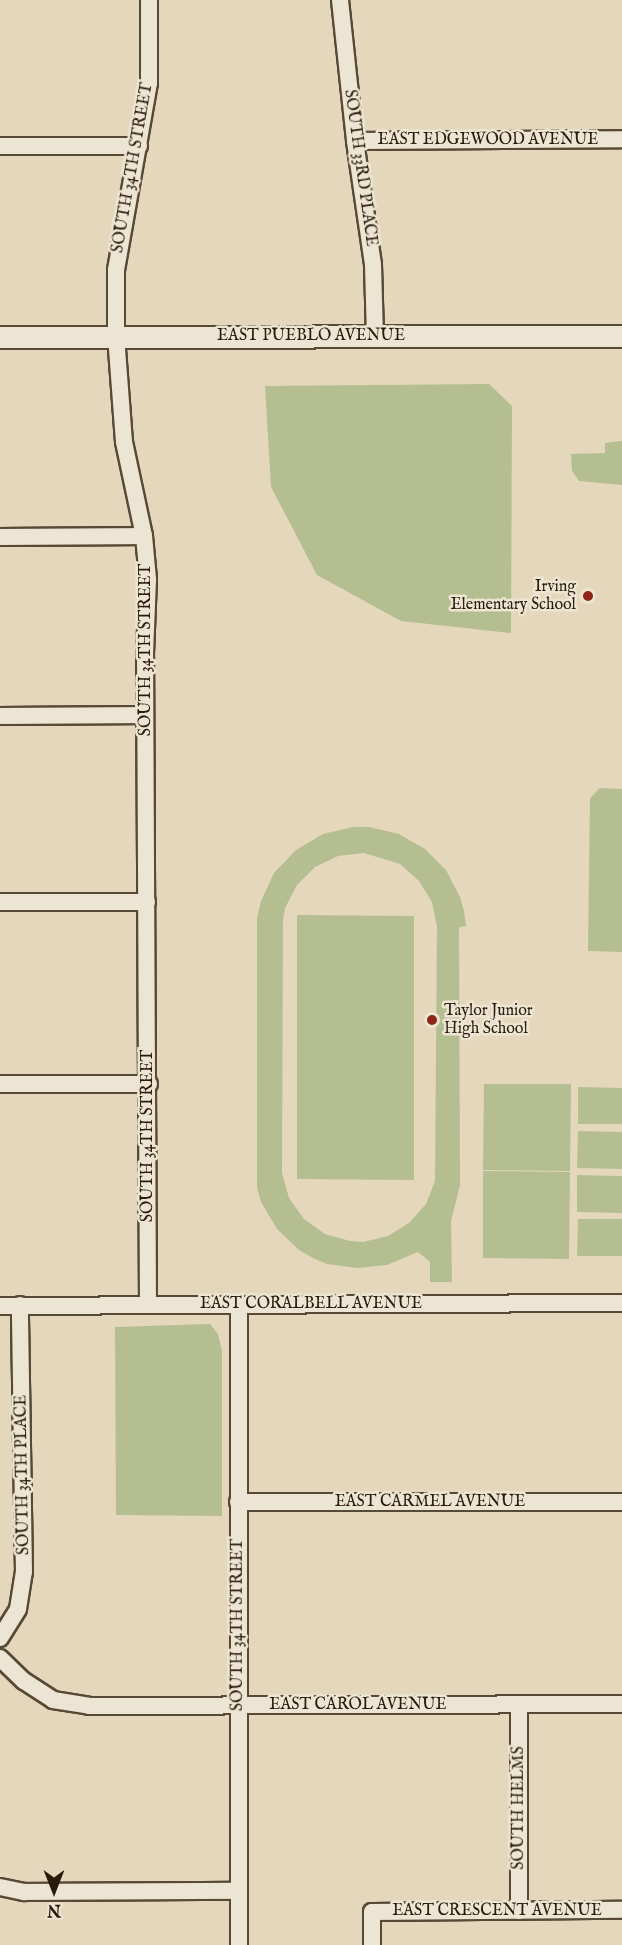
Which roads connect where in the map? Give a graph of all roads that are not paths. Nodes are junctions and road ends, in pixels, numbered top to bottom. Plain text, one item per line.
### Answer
1 (149, 0) edge
2 (340, 0) edge
3 (622, 139) edge
4 (355, 141) junction
5 (139, 146) junction
6 (0, 147) edge
7 (116, 336) junction
8 (622, 336) edge
9 (0, 337) edge
10 (375, 337) junction
11 (144, 536) junction
12 (0, 537) edge
13 (145, 715) junction
14 (0, 716) edge
15 (0, 902) edge
16 (147, 902) junction
17 (0, 1084) edge
18 (148, 1084) junction
19 (622, 1303) edge
20 (239, 1304) junction
21 (20, 1305) junction
22 (148, 1305) junction
23 (0, 1306) edge
24 (238, 1502) junction
25 (622, 1502) edge
26 (0, 1638) edge
27 (0, 1658) edge
28 (519, 1704) junction
29 (622, 1704) edge
30 (238, 1706) junction
31 (0, 1887) edge
32 (239, 1891) junction
33 (622, 1910) edge
34 (519, 1911) junction
35 (239, 1945) edge
36 (372, 1945) edge

1 - 5 street, SOUTH 34TH STREET
2 - 4 street, SOUTH 33RD PLACE
3 - 4 street, EAST EDGEWOOD AVENUE
4 - 10 street, SOUTH 33RD PLACE
5 - 6 street
5 - 7 street, SOUTH 34TH STREET
7 - 9 street, EAST PUEBLO AVENUE
7 - 10 street, EAST PUEBLO AVENUE
7 - 11 street, SOUTH 34TH STREET
8 - 10 street, EAST PUEBLO AVENUE
11 - 12 street
11 - 13 street, SOUTH 34TH STREET
13 - 14 street
13 - 16 street, SOUTH 34TH STREET
15 - 16 street
16 - 18 street, SOUTH 34TH STREET
17 - 18 street
18 - 22 street, SOUTH 34TH STREET
19 - 20 street, EAST CORALBELL AVENUE
20 - 22 street, EAST CORALBELL AVENUE
20 - 24 street, SOUTH 34TH STREET
21 - 22 street, EAST CORALBELL AVENUE
21 - 23 street, EAST CORALBELL AVENUE
21 - 26 street, SOUTH 34TH PLACE
24 - 25 street, EAST CARMEL AVENUE
24 - 30 street, SOUTH 34TH STREET
27 - 30 street, EAST CAROL AVENUE
28 - 29 street, EAST CAROL AVENUE
28 - 30 street, EAST CAROL AVENUE
28 - 34 street, SOUTH HELMS
30 - 32 street, SOUTH 34TH STREET
31 - 32 street
32 - 35 street, SOUTH 34TH STREET
33 - 34 street, EAST CRESCENT AVENUE
34 - 36 street, EAST CRESCENT AVENUE

